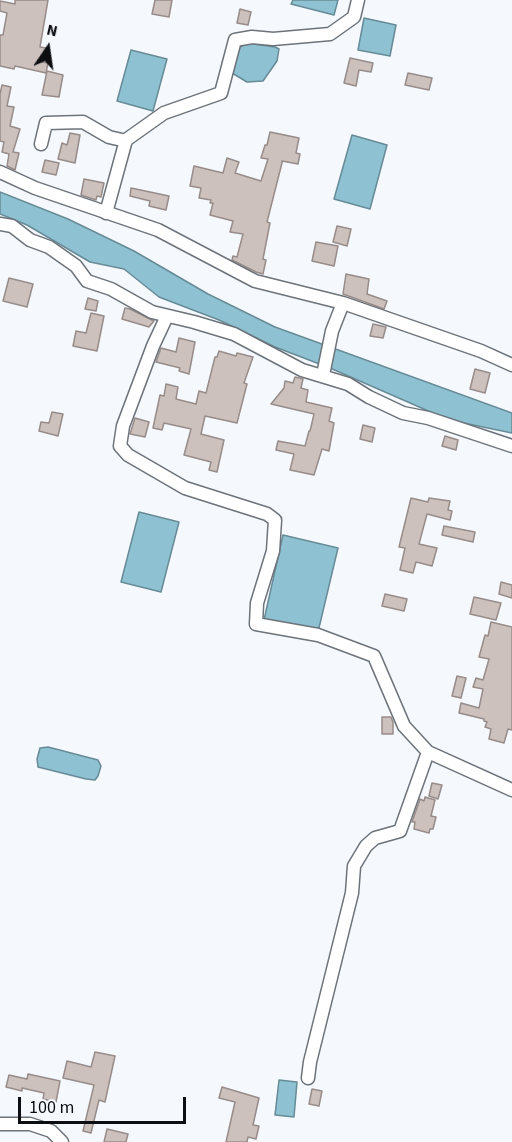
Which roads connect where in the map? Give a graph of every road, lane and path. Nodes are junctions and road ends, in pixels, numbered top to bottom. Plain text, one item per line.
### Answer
1 (358, 0) edge
2 (126, 140) junction
3 (41, 144) dead end
4 (0, 172) edge
5 (106, 213) junction
6 (0, 224) edge
7 (343, 303) junction
8 (167, 316) junction
9 (512, 365) edge
10 (323, 373) junction
11 (512, 446) edge
12 (428, 752) junction
13 (512, 790) edge
14 (308, 1078) dead end
15 (0, 1124) edge
16 (62, 1142) edge

1 - 2 street
2 - 3 street
2 - 5 street
4 - 5 street
5 - 7 street
6 - 8 street
7 - 9 street
7 - 10 street
8 - 10 street
8 - 12 street
10 - 11 street
12 - 13 street
12 - 14 street
15 - 16 street

